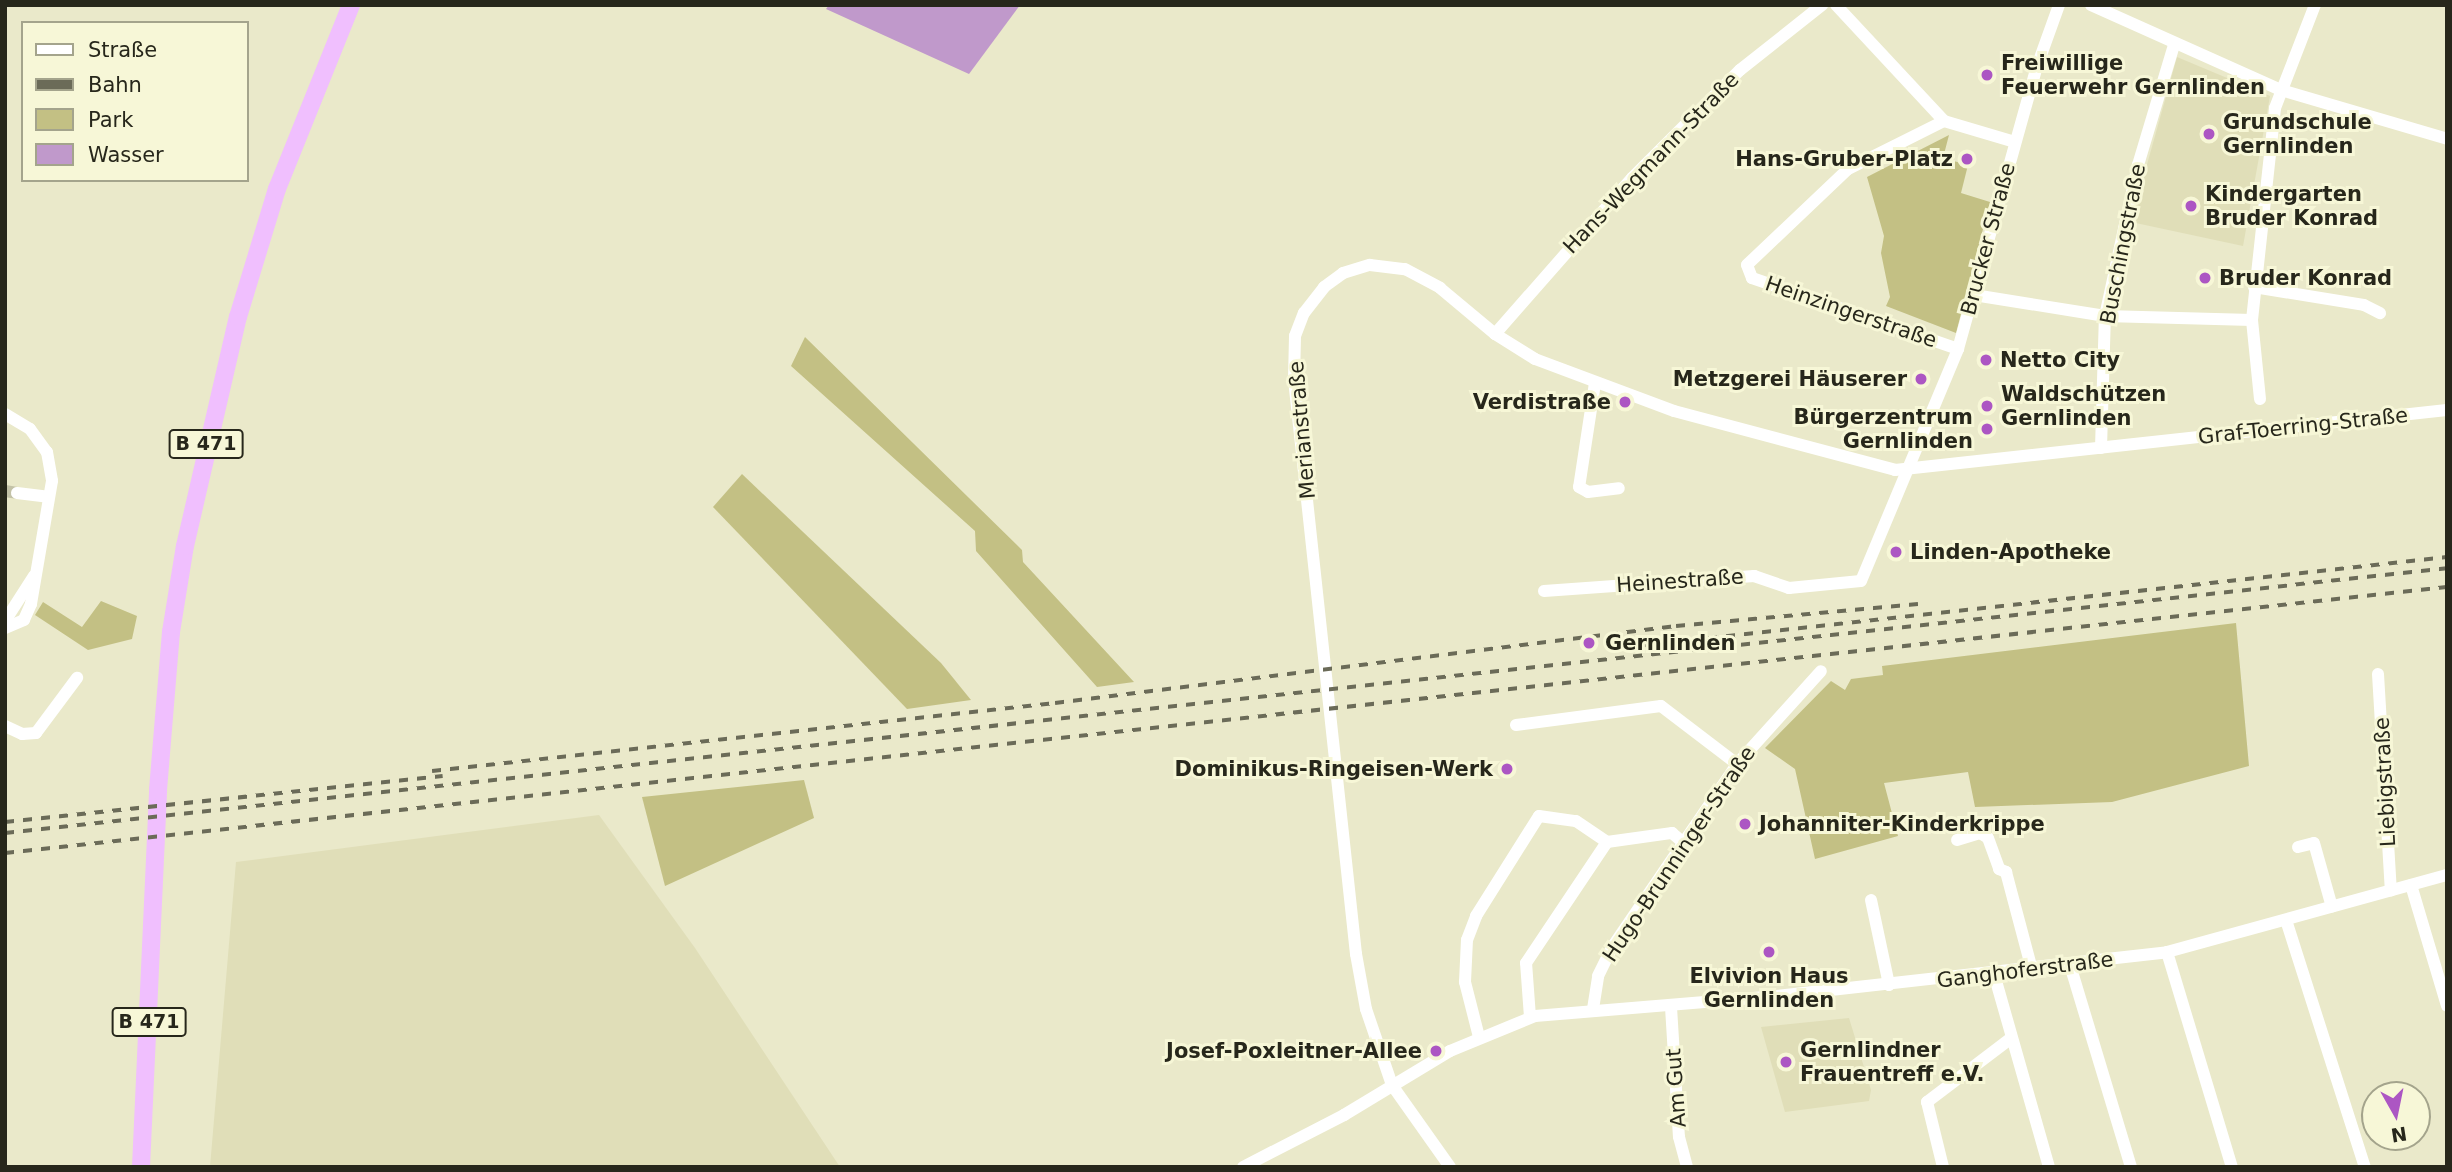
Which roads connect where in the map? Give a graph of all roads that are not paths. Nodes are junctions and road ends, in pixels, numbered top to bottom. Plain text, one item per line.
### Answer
1 (351, 5) edge
2 (1822, 5) edge
3 (1836, 5) edge
4 (2059, 5) edge
5 (2091, 5) edge
6 (2311, 7) edge
7 (2174, 45) junction
8 (2281, 90) junction
9 (1944, 121) junction
10 (2447, 139) edge
11 (2015, 142) junction
12 (2254, 288) junction
13 (1974, 295) junction
14 (2381, 313) dead end
15 (2105, 316) junction
16 (2252, 320) junction
17 (1495, 334) junction
18 (1958, 349) junction
19 (1595, 383) junction
20 (2260, 399) dead end
21 (2447, 410) edge
22 (5, 414) edge
23 (2101, 448) junction
24 (1910, 470) junction
25 (1619, 488) dead end
26 (17, 493) tunnel mouth
27 (48, 497) junction
28 (36, 573) junction
29 (1544, 591) dead end
30 (5, 621) edge
31 (5, 628) edge
32 (1821, 671) dead end
33 (2378, 674) dead end
34 (77, 678) dead end
35 (1516, 724) dead end
36 (5, 726) edge
37 (1737, 764) junction
38 (1957, 840) dead end
39 (1608, 842) junction
40 (1684, 843) junction
41 (2298, 847) dead end
42 (2447, 875) edge
43 (2411, 885) junction
44 (2391, 891) junction
45 (1871, 900) dead end
46 (2332, 908) junction
47 (2286, 920) junction
48 (2167, 952) junction
49 (2070, 965) junction
50 (2032, 970) junction
51 (1994, 974) junction
52 (1889, 985) junction
53 (2447, 1006) edge
54 (1671, 1007) junction
55 (1593, 1009) junction
56 (1530, 1017) junction
57 (1479, 1037) junction
58 (2010, 1038) junction
59 (1392, 1085) junction
60 (141, 1167) edge
61 (1243, 1167) edge
62 (1450, 1167) edge
63 (1687, 1167) edge
64 (1943, 1167) edge
65 (2049, 1167) edge
66 (2131, 1167) edge
67 (2232, 1167) edge
68 (2365, 1167) edge

1 - 60 highway, B 471
2 - 17 street, Hans-Wegmann-Straße
3 - 9 street
4 - 11 street, Brucker Straße
5 - 7 street
6 - 8 street
7 - 8 street
7 - 15 street, Buschingstraße
8 - 10 street
8 - 12 street
9 - 11 street
9 - 18 street, Heinzingerstraße
11 - 13 street, Brucker Straße
12 - 14 street
12 - 16 street
13 - 15 street
13 - 18 street, Brucker Straße
15 - 16 street
15 - 23 street, Buschingstraße
16 - 20 street
17 - 19 street, Merianstraße
17 - 59 street, Merianstraße
18 - 24 street, Brucker Straße
19 - 24 street, Merianstraße
19 - 25 street
21 - 23 street, Graf-Toerring-Straße
22 - 27 street
23 - 24 street, Graf-Toerring-Straße
24 - 29 street, Heinestraße
26 - 27 street
27 - 28 street
28 - 30 street
28 - 31 street
32 - 37 street, Hugo-Brunninger-Straße
33 - 44 street, Liebigstraße
34 - 36 street
35 - 37 street
37 - 40 street, Hugo-Brunninger-Straße
38 - 50 street
39 - 40 street
39 - 56 street
39 - 57 street
40 - 55 street, Hugo-Brunninger-Straße
41 - 46 street
42 - 43 street, Ganghoferstraße
43 - 44 street, Ganghoferstraße
43 - 53 street
44 - 46 street, Ganghoferstraße
45 - 52 street
46 - 47 street, Ganghoferstraße
47 - 48 street, Ganghoferstraße
47 - 68 street
48 - 49 street, Ganghoferstraße
48 - 67 street
49 - 50 street, Ganghoferstraße
49 - 66 street
50 - 51 street, Ganghoferstraße
51 - 52 street, Ganghoferstraße
51 - 58 street
52 - 54 street, Ganghoferstraße
54 - 55 street, Ganghoferstraße
54 - 63 street, Am Gut
55 - 56 street
56 - 57 street
57 - 59 street
58 - 64 street
58 - 65 street
59 - 61 street
59 - 62 street

